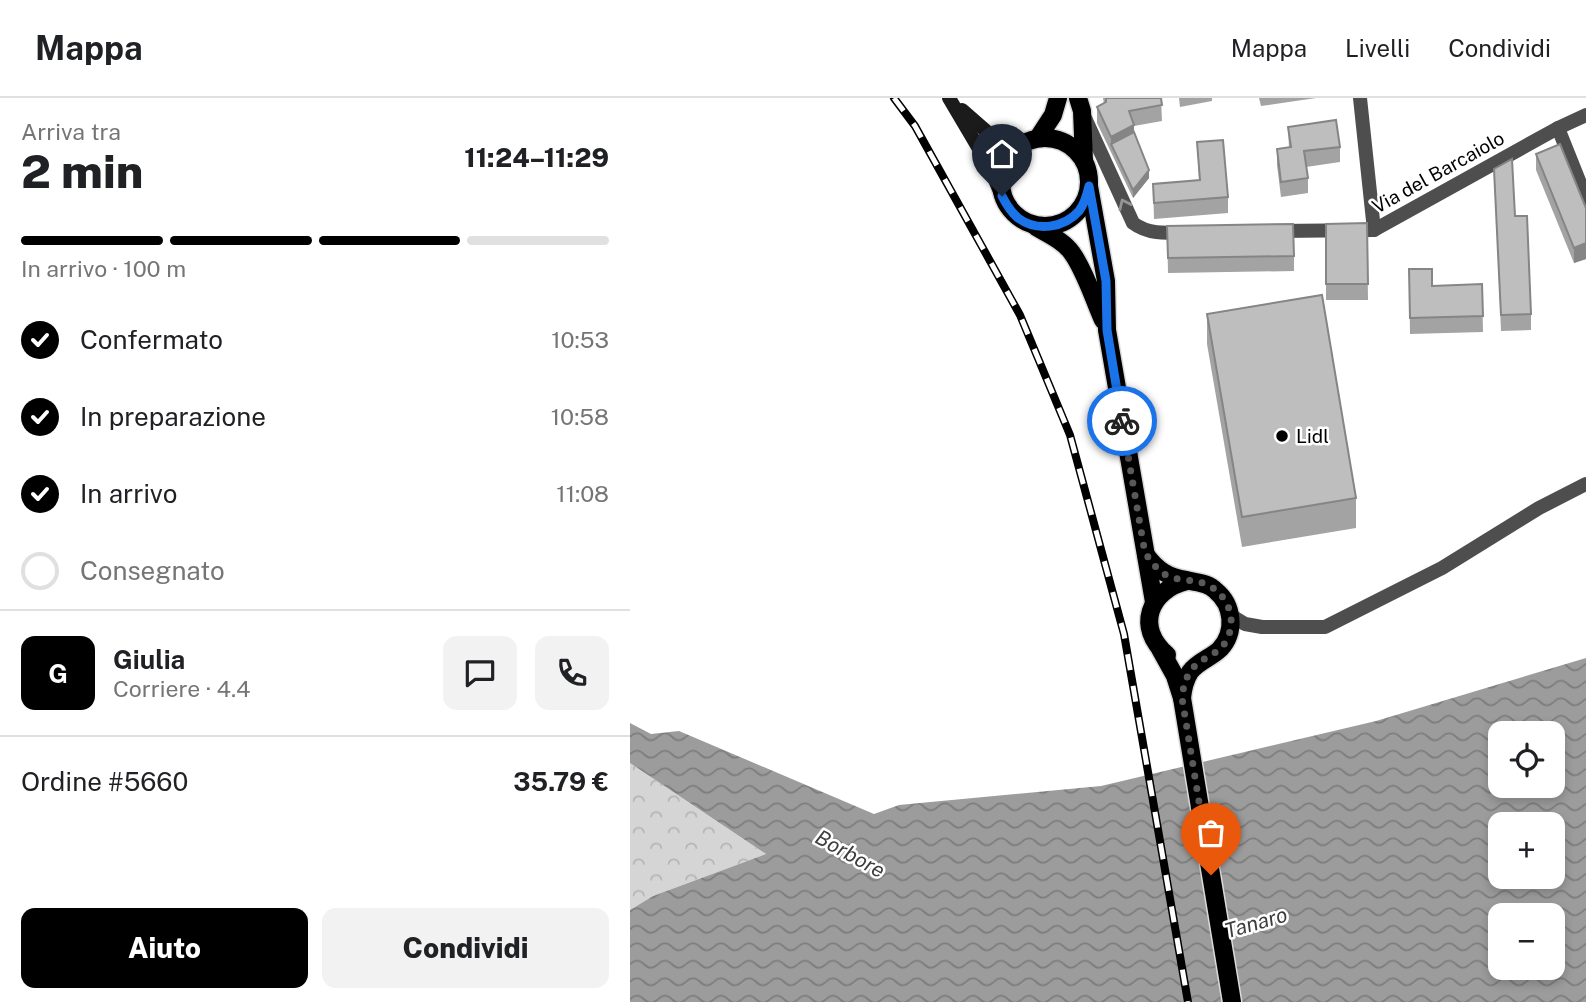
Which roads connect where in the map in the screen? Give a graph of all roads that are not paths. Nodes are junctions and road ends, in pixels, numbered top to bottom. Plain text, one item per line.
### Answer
1 (949, 98) edge
2 (1058, 98) edge
3 (1360, 98) edge
4 (1080, 105) edge
5 (1586, 115) edge
6 (1558, 128) junction
7 (1038, 138) junction
8 (1019, 145) junction
9 (1084, 161) junction
10 (1089, 186) junction
11 (1002, 196) junction
12 (1586, 198) edge
13 (1032, 225) junction
14 (1374, 230) junction
15 (1263, 231) edge
16 (1194, 232) edge
17 (1107, 330) junction
18 (1586, 484) edge
19 (1145, 553) junction
20 (1187, 581) junction
21 (1154, 602) junction
22 (1230, 615) junction
23 (1262, 627) junction
24 (1225, 642) junction
25 (1160, 649) junction
26 (1203, 659) junction
27 (1182, 698) junction
28 (1232, 1002) edge

1 - 8 street
1 - 11 street
2 - 7 main road
3 - 14 street
4 - 9 main road
16 -> 4 street
5 - 6 street, Via del Barcaiolo
6 - 12 street
6 - 14 street, Via del Barcaiolo
7 - 8 main road
7 - 9 main road
8 - 11 main road
9 - 10 main road
10 - 13 main road
10 - 17 main road
11 - 13 main road
13 - 17 main road
14 - 15 street, Via del Barcaiolo
17 - 19 main road
18 - 23 street
19 - 20 main road
19 - 21 main road
20 - 21 main road
20 - 22 main road
21 - 25 main road
22 - 23 street
22 - 24 main road
23 - 24 street
24 - 26 main road
25 - 26 main road
25 - 27 main road
26 - 27 main road
27 - 28 main road

